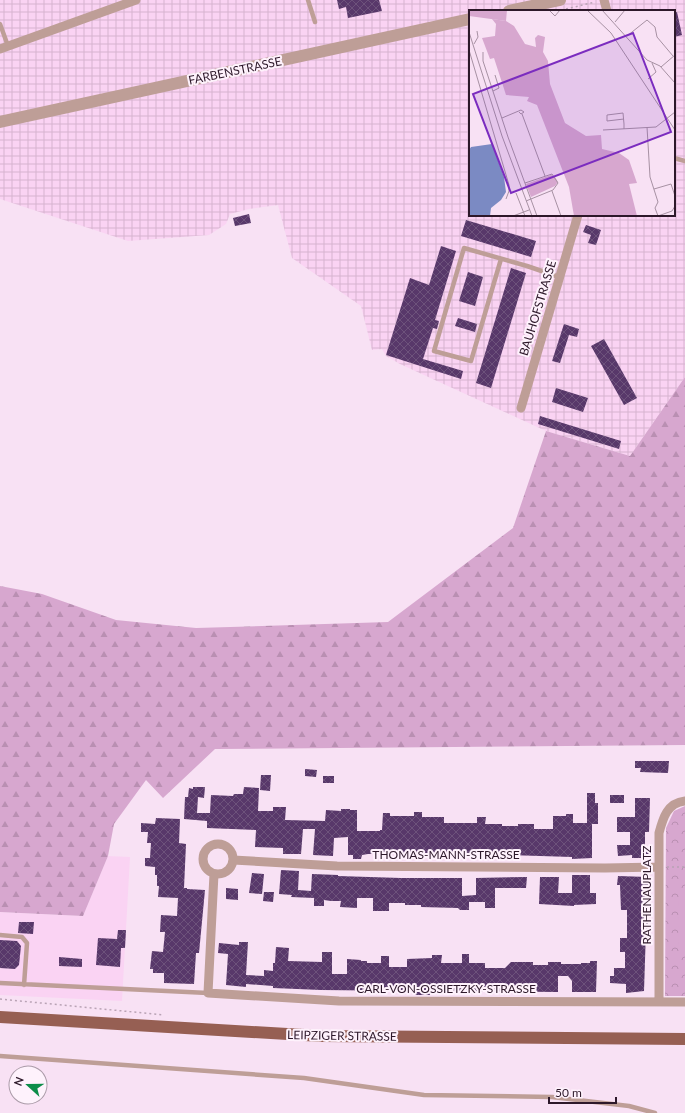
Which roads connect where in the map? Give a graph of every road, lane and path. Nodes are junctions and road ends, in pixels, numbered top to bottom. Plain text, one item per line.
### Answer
1 (136, 0) edge
2 (308, 0) edge
3 (604, 0) edge
4 (561, 5) edge
5 (518, 10) edge
6 (607, 10) edge
7 (469, 20) edge
8 (315, 22) dead end
9 (0, 24) edge
10 (4, 48) edge
11 (0, 122) edge
12 (675, 158) edge
13 (685, 161) edge
14 (578, 216) edge
15 (501, 259) junction
16 (559, 277) junction
17 (520, 408) dead end
18 (685, 801) edge
19 (233, 860) junction
20 (659, 867) junction
21 (671, 867) dead end
22 (685, 867) edge
23 (214, 874) junction
24 (0, 935) edge
25 (0, 983) edge
26 (24, 985) junction
27 (208, 993) junction
28 (0, 1000) edge
29 (659, 1001) junction
30 (685, 1002) edge
31 (171, 1016) dead end
32 (0, 1017) edge
33 (685, 1039) edge
34 (0, 1056) edge
35 (655, 1113) edge

1 - 10 street
2 - 8 lane
3 - 4 path
3 - 6 street
4 - 5 street
7 - 11 street, FARBENSTRASSE
9 - 10 lane
12 - 13 lane
14 - 16 street, BAUHOFSTRASSE
15 - 15 lane
15 - 16 lane
16 - 17 street, BAUHOFSTRASSE
18 - 20 street, RATHENAUPLATZ
19 - 20 street, THOMAS-MANN-STRASSE
19 - 23 street
19 - 23 street
20 - 29 street, RATHENAUPLATZ
21 - 22 path
23 - 27 street
24 - 26 lane
25 - 26 lane
26 - 27 lane
27 - 29 street, CARL-VON-OSSIETZKY-STRASSE
28 - 31 path
29 - 30 street, CARL-VON-OSSIETZKY-STRASSE
32 - 33 main road, LEIPZIGER STRASSE
34 - 35 lane

